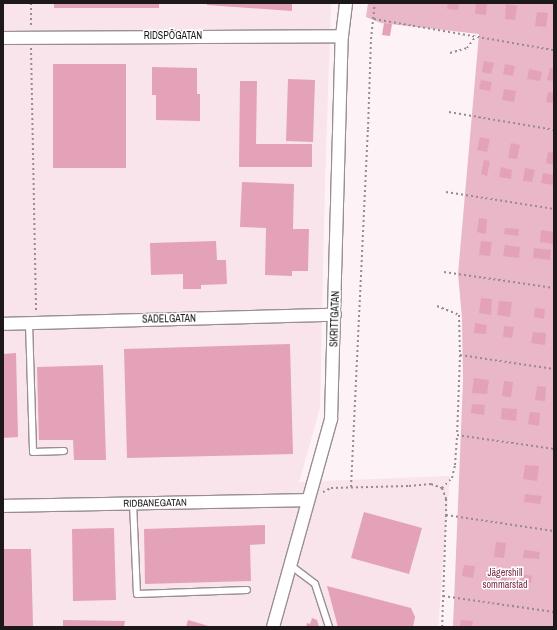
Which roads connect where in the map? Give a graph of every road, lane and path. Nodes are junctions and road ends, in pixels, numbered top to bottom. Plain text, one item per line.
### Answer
1 (31, 3) edge
2 (346, 3) edge
3 (375, 3) edge
4 (373, 19) junction
5 (31, 36) junction
6 (342, 36) junction
7 (476, 36) junction
8 (3, 38) edge
9 (554, 50) edge
10 (450, 53) dead end
11 (449, 112) dead end
12 (554, 130) edge
13 (446, 192) dead end
14 (554, 209) edge
15 (444, 272) dead end
16 (554, 288) edge
17 (437, 306) dead end
18 (335, 315) junction
19 (32, 323) junction
20 (3, 324) edge
21 (460, 355) junction
22 (554, 369) edge
23 (457, 435) junction
24 (554, 450) edge
25 (64, 451) dead end
26 (351, 487) junction
27 (442, 488) junction
28 (308, 500) junction
29 (133, 503) junction
30 (3, 506) edge
31 (446, 515) junction
32 (554, 531) edge
33 (290, 565) junction
34 (247, 590) dead end
35 (442, 596) junction
36 (554, 612) edge
37 (273, 627) edge
38 (328, 627) edge
39 (442, 627) edge

1 - 5 path
2 - 6 street, SKRITTGATAN
3 - 4 path
4 - 7 path
4 - 26 path
5 - 6 street, RIDSPÖGATAN
5 - 8 street, RIDSPÖGATAN
5 - 19 path
6 - 18 street, SKRITTGATAN
7 - 9 path
7 - 10 path
11 - 12 path
13 - 14 path
15 - 16 path
17 - 21 path
18 - 19 street, SADELGATAN
18 - 28 street, SKRITTGATAN
19 - 20 street, SADELGATAN
19 - 25 lane
21 - 22 path
21 - 23 path
23 - 24 path
23 - 27 path
26 - 27 path
26 - 28 path
27 - 31 path
28 - 29 street, RIDBANEGATAN
28 - 33 street, SKRITTGATAN
29 - 30 street, RIDBANEGATAN
29 - 34 lane
31 - 32 path
31 - 35 path
33 - 37 street, SKRITTGATAN
33 - 38 lane
35 - 36 path
35 - 39 path

